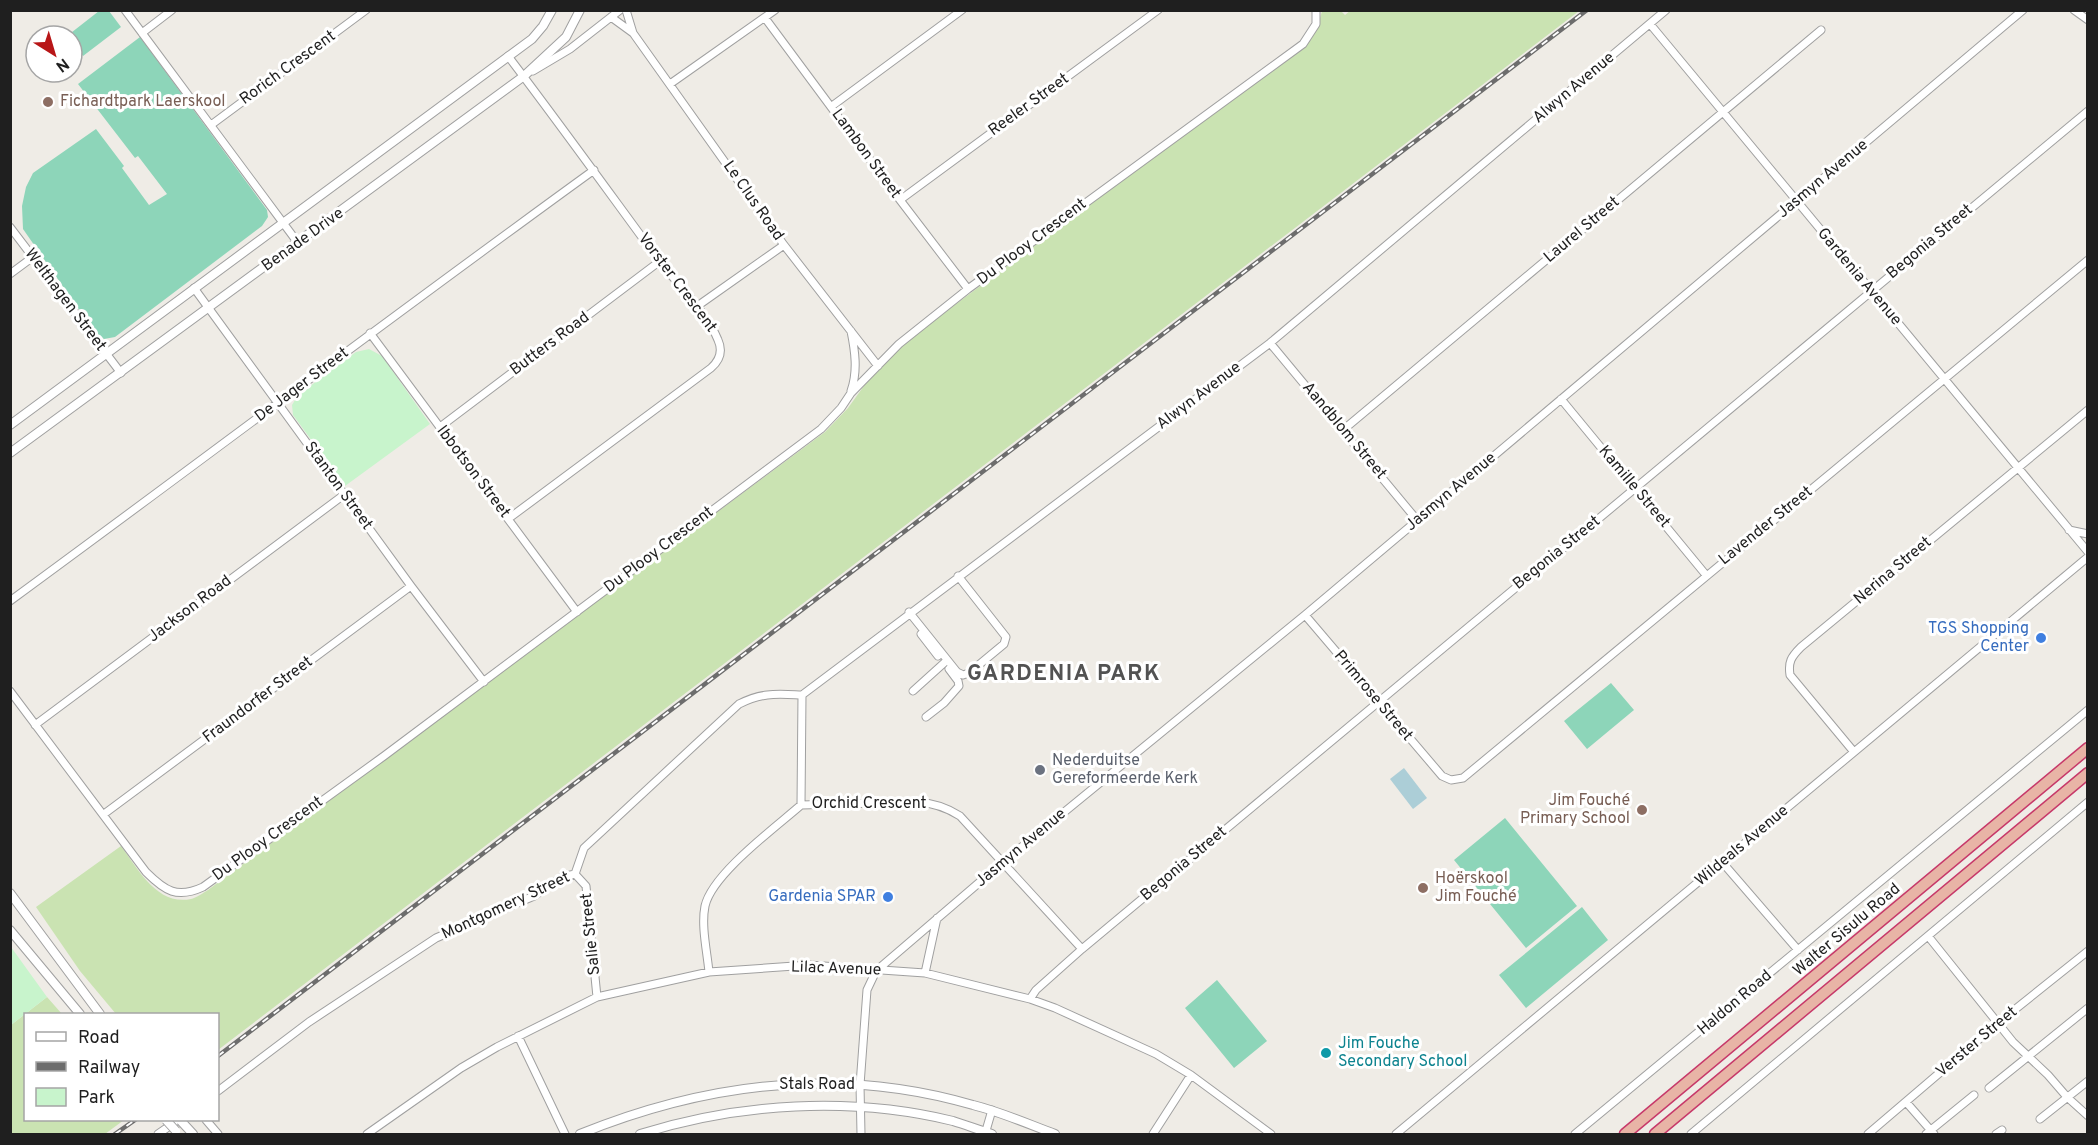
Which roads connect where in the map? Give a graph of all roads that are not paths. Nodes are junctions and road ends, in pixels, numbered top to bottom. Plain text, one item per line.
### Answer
1 (124, 10) edge
2 (172, 10) edge
3 (366, 10) edge
4 (552, 10) edge
5 (580, 10) edge
6 (620, 10) edge
7 (626, 10) edge
8 (775, 10) edge
9 (962, 10) edge
10 (1158, 10) edge
11 (1316, 10) edge
12 (1666, 10) edge
13 (2023, 10) edge
14 (2074, 10) edge
15 (611, 17) junction
16 (765, 18) junction
17 (2088, 20) edge
18 (1650, 24) junction
19 (1821, 30) dead end
20 (142, 33) junction
21 (633, 33) junction
22 (508, 56) junction
23 (524, 76) junction
24 (670, 84) junction
25 (832, 106) junction
26 (2088, 111) edge
27 (1723, 112) junction
28 (211, 125) junction
29 (594, 170) junction
30 (900, 200) junction
31 (1796, 201) junction
32 (282, 223) junction
33 (10, 226) edge
34 (298, 243) junction
35 (784, 245) junction
36 (33, 257) junction
37 (2088, 260) edge
38 (660, 261) junction
39 (10, 274) edge
40 (194, 288) junction
41 (968, 289) junction
42 (1871, 291) junction
43 (696, 307) junction
44 (209, 308) junction
45 (851, 330) junction
46 (370, 333) junction
47 (1270, 343) junction
48 (105, 353) junction
49 (878, 366) junction
50 (121, 373) junction
51 (1945, 379) junction
52 (850, 393) junction
53 (1561, 399) junction
54 (278, 404) junction
55 (2088, 410) edge
56 (10, 425) edge
57 (440, 428) junction
58 (1343, 430) junction
59 (10, 453) edge
60 (2018, 467) junction
61 (1636, 489) junction
62 (345, 494) junction
63 (508, 519) junction
64 (1417, 520) junction
65 (2069, 530) junction
66 (2088, 534) edge
67 (2088, 552) edge
68 (2088, 558) edge
69 (1706, 575) junction
70 (958, 576) junction
71 (411, 586) junction
72 (10, 601) edge
73 (577, 612) junction
74 (908, 614) junction
75 (1305, 615) junction
76 (944, 663) junction
77 (484, 682) junction
78 (10, 691) edge
79 (913, 691) dead end
80 (802, 695) junction
81 (1378, 701) junction
82 (2088, 710) edge
83 (926, 717) dead end
84 (35, 725) junction
85 (2088, 748) edge
86 (1854, 752) junction
87 (2088, 773) edge
88 (1442, 776) joint
89 (2088, 802) edge
90 (801, 805) junction
91 (104, 814) junction
92 (1722, 862) junction
93 (1002, 863) junction
94 (575, 874) junction
95 (10, 893) edge
96 (937, 918) junction
97 (10, 930) edge
98 (1928, 936) junction
99 (1082, 949) junction
100 (1798, 950) junction
101 (2088, 951) edge
102 (876, 971) junction
103 (708, 972) junction
104 (926, 973) junction
105 (597, 997) junction
106 (1030, 999) junction
107 (2088, 1008) edge
108 (79, 1013) edge
109 (99, 1013) edge
110 (1998, 1023) junction
111 (518, 1036) junction
112 (2029, 1056) junction
113 (1191, 1075) junction
114 (2088, 1081) edge
115 (860, 1085) junction
116 (1989, 1088) dead end
117 (219, 1090) edge
118 (1974, 1095) dead end
119 (2067, 1097) junction
120 (1906, 1102) junction
121 (860, 1106) junction
122 (992, 1110) junction
123 (2088, 1116) edge
124 (2040, 1119) dead end
125 (168, 1121) edge
126 (181, 1121) edge
127 (208, 1121) edge
128 (177, 1133) edge
129 (1930, 1133) edge
130 (158, 1134) edge
131 (193, 1134) edge
132 (218, 1134) edge
133 (367, 1134) edge
134 (565, 1134) edge
135 (580, 1134) edge
136 (640, 1134) edge
137 (861, 1134) edge
138 (988, 1134) edge
139 (1055, 1134) edge
140 (1153, 1134) edge
141 (1271, 1134) edge
142 (1396, 1134) edge
143 (1575, 1134) edge
144 (1626, 1134) edge
145 (1655, 1134) edge
146 (1691, 1134) edge
147 (1868, 1134) edge

1 - 20 street
2 - 20 street
3 - 28 street, Rorich Crescent
4 - 22 street, Benade Drive
5 - 23 street, Benade Drive
6 - 15 street
7 - 21 street, Le Clus Road
8 - 16 street
9 - 25 street
10 - 30 street, Reeler Street
11 - 41 street, Du Plooy Crescent
12 - 18 street, Alwyn Avenue
13 - 31 street, Jasmyn Avenue
14 - 17 street
15 - 21 street, Le Clus Road
15 - 23 street
16 - 24 street
16 - 25 street, Lambon Street
18 - 27 street, Gardenia Avenue
18 - 47 street, Alwyn Avenue
19 - 27 street, Laurel Street
20 - 28 street
21 - 24 street, Le Clus Road
22 - 23 street, Vorster Crescent
22 - 32 street, Benade Drive
23 - 29 street, Vorster Crescent
23 - 34 street, Benade Drive
24 - 35 street, Le Clus Road
25 - 30 street, Lambon Street
26 - 42 street, Begonia Street
27 - 31 street, Gardenia Avenue
27 - 58 street, Laurel Street
28 - 32 street
29 - 38 street, Vorster Crescent
29 - 46 street, De Jager Street
30 - 41 street, Lambon Street
31 - 42 street, Gardenia Avenue
31 - 53 street, Jasmyn Avenue
32 - 34 street
32 - 40 street, Benade Drive
33 - 36 street, Welthagen Street
34 - 44 street, Benade Drive
35 - 43 street
35 - 45 street, Le Clus Road
36 - 39 street
36 - 48 street, Welthagen Street
37 - 51 street, Lavender Street
38 - 43 street, Vorster Crescent
38 - 57 street, Butters Road
40 - 44 street, Stanton Street
40 - 48 street, Benade Drive
41 - 49 street, Du Plooy Crescent
42 - 51 street, Gardenia Avenue
42 - 61 street, Begonia Street
43 - 63 street, Vorster Crescent
44 - 50 street, Benade Drive
44 - 54 street, Stanton Street
45 - 49 street, Le Clus Road
45 - 52 street
46 - 54 street, De Jager Street
46 - 57 street, Ibbotson Street
47 - 58 street, Aandblom Street
47 - 70 street, Alwyn Avenue
48 - 50 street, Welthagen Street
48 - 56 street, Benade Drive
49 - 52 street, Du Plooy Crescent
50 - 59 street, Benade Drive
51 - 60 street, Gardenia Avenue
51 - 69 street, Lavender Street
52 - 73 street, Du Plooy Crescent
53 - 61 street, Kamille Street
53 - 64 street, Jasmyn Avenue
54 - 62 street, Stanton Street
54 - 72 street, De Jager Street
55 - 60 street, Nerina Street
57 - 63 street, Ibbotson Street
58 - 64 street, Aandblom Street
60 - 65 street, Gardenia Avenue
60 - 86 street, Nerina Street
61 - 69 street, Kamille Street
61 - 81 street, Begonia Street
62 - 71 street, Stanton Street
62 - 84 street, Jackson Road
63 - 73 street, Ibbotson Street
64 - 75 street, Jasmyn Avenue
65 - 66 street
65 - 67 street, Gardenia Avenue
68 - 86 street, Wildeals Avenue
69 - 88 street, Lavender Street
70 - 74 street, Alwyn Avenue
70 - 74 street
71 - 77 street, Stanton Street
71 - 91 street, Fraundorfer Street
73 - 77 street, Du Plooy Crescent
74 - 76 street
74 - 80 street, Alwyn Avenue
75 - 81 street, Primrose Street
75 - 93 street, Jasmyn Avenue
76 - 79 street
76 - 83 street
77 - 91 street, Du Plooy Crescent
78 - 84 street, Du Plooy Crescent
80 - 90 street
80 - 94 street, Montgomery Street
81 - 88 street, Primrose Street
81 - 99 street, Begonia Street
82 - 100 street, Haldon Road
84 - 91 street, Du Plooy Crescent
85 - 144 highway, Walter Sisulu Road
86 - 92 street, Wildeals Avenue
87 - 145 highway, Walter Sisulu Road
89 - 98 street
90 - 93 street, Orchid Crescent
90 - 103 street, Orchid Crescent
92 - 100 street
92 - 142 street, Wildeals Avenue
93 - 96 street, Jasmyn Avenue
93 - 99 street, Orchid Crescent
94 - 105 street, Salie Street
94 - 117 street, Montgomery Street
95 - 109 street
96 - 102 street, Jasmyn Avenue
96 - 104 street
97 - 108 street
98 - 110 street
98 - 146 street
99 - 106 street, Begonia Street
100 - 143 street, Haldon Road
101 - 110 street, Verster Street
102 - 103 street, Lilac Avenue
102 - 104 street, Lilac Avenue
102 - 115 street
103 - 105 street, Lilac Avenue
104 - 106 street, Lilac Avenue
105 - 111 street, Lilac Avenue
106 - 113 street, Lilac Avenue
107 - 112 street
110 - 112 street
110 - 120 street, Verster Street
111 - 133 street, Lilac Avenue
111 - 134 street
112 - 116 street
112 - 119 street
113 - 140 street
113 - 141 street, Lilac Avenue
114 - 119 street
115 - 121 street
115 - 122 street, Stals Road
115 - 135 street, Stals Road
118 - 129 street
119 - 123 street
119 - 124 street
120 - 129 street
120 - 147 street, Verster Street
121 - 136 street, Stals Road
121 - 137 street
121 - 138 street, Stals Road
122 - 138 street
122 - 139 street, Stals Road
125 - 128 street, bridge
126 - 130 street
126 - 131 street
127 - 132 street

